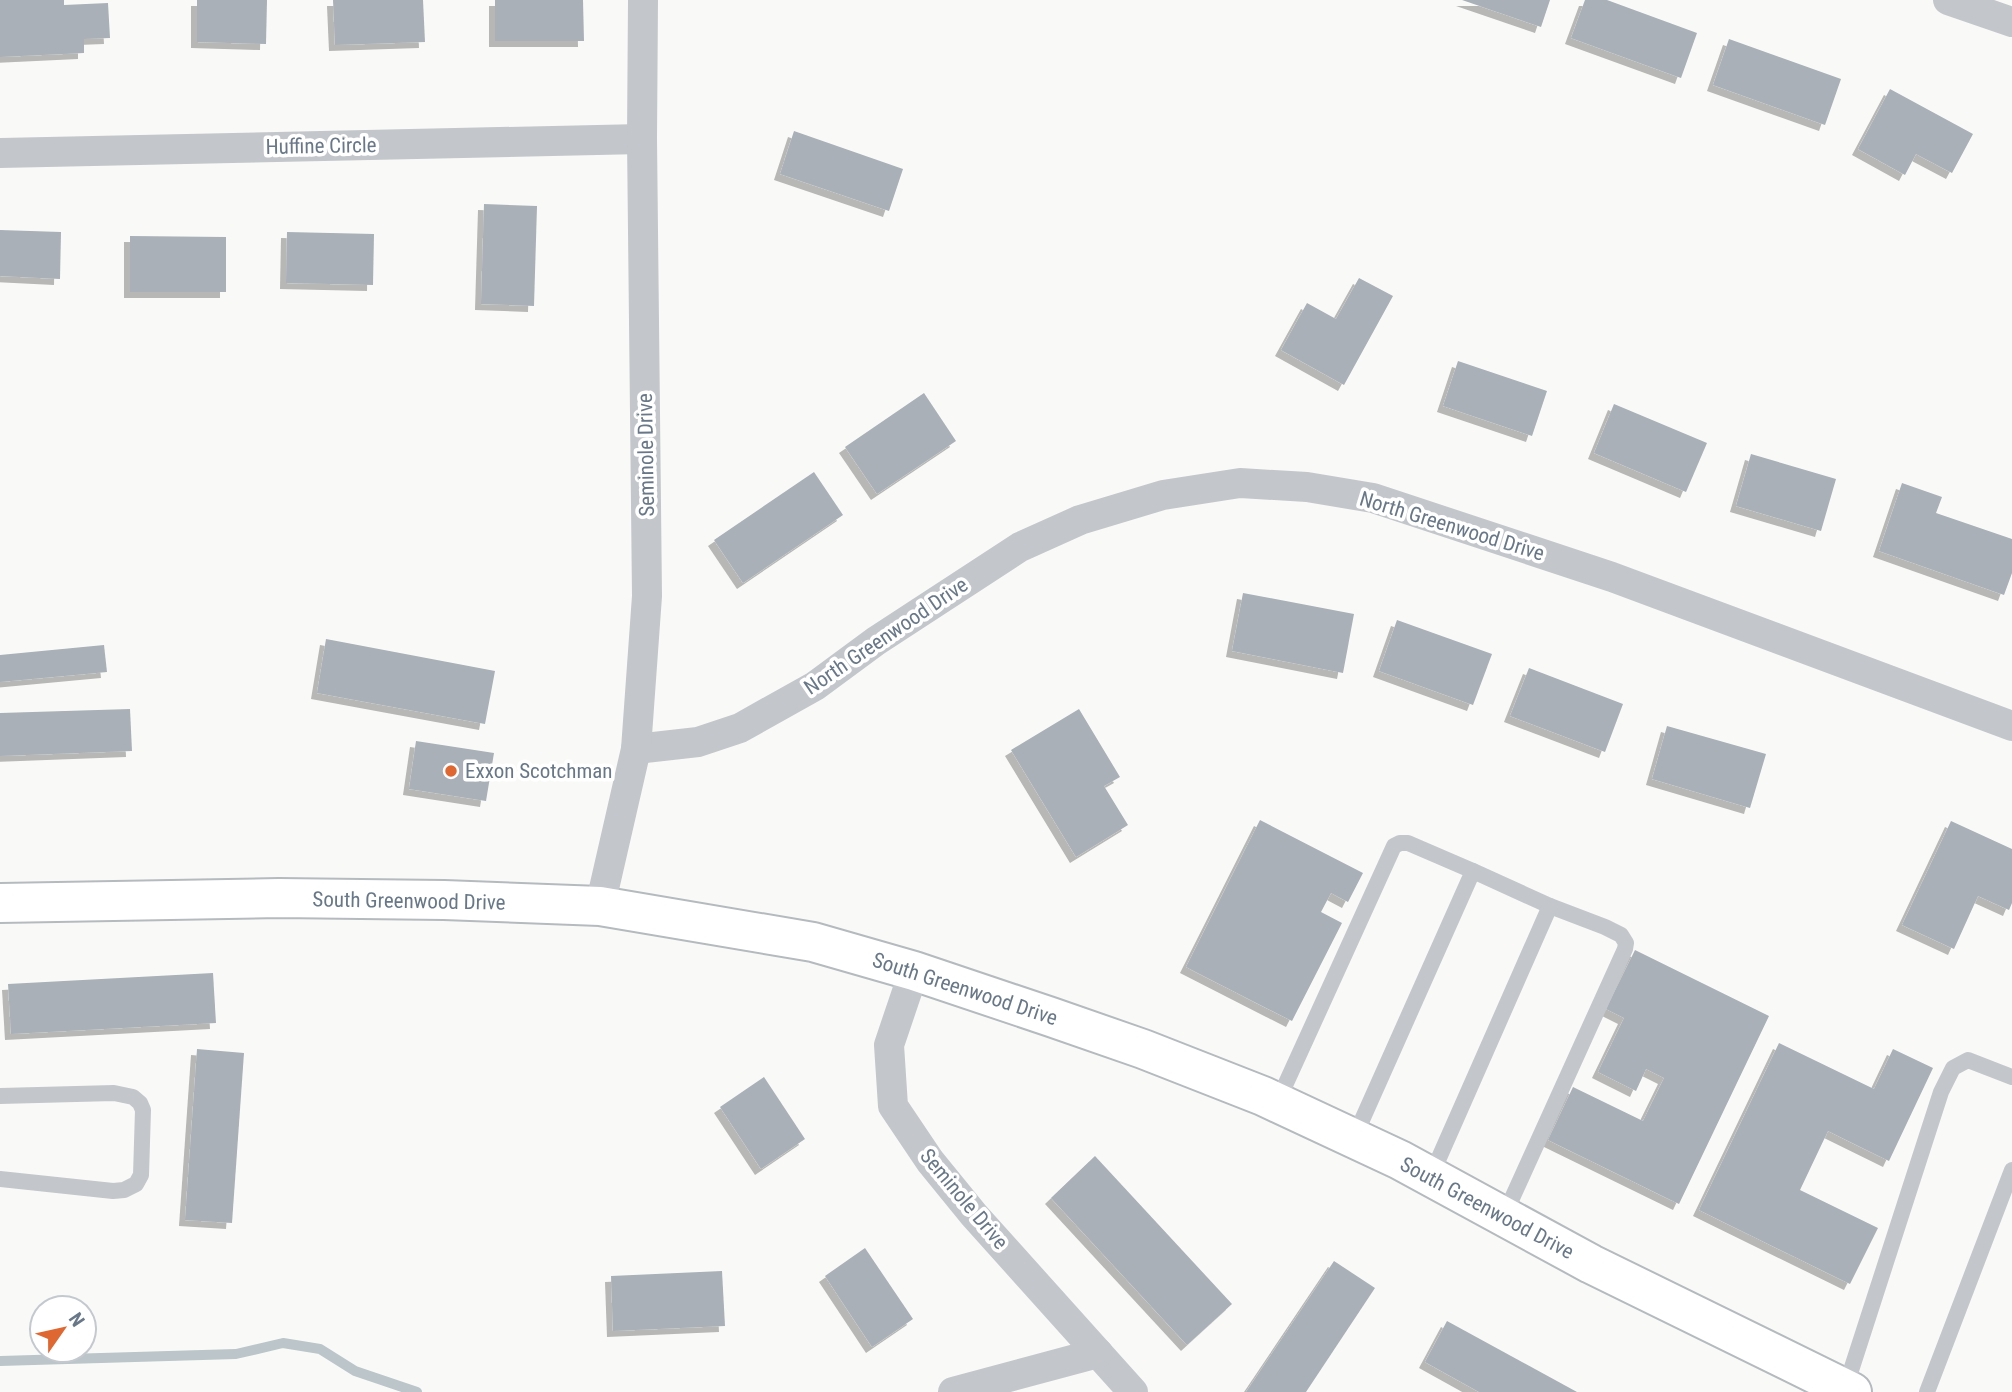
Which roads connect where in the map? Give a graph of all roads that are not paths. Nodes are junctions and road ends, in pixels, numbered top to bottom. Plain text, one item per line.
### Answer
1 (643, 0) edge
2 (1948, 0) edge
3 (2012, 22) edge
4 (642, 139) junction
5 (0, 153) edge
6 (2012, 726) edge
7 (636, 749) junction
8 (1473, 871) junction
9 (0, 903) edge
10 (600, 906) junction
11 (1550, 906) junction
12 (914, 971) junction
13 (2012, 1077) edge
14 (0, 1096) edge
15 (1277, 1103) junction
16 (1354, 1138) junction
17 (2012, 1170) edge
18 (1431, 1176) junction
19 (0, 1180) edge
20 (1504, 1217) junction
21 (1098, 1353) junction
22 (1849, 1390) edge
23 (953, 1392) edge
24 (1133, 1392) edge
25 (1927, 1392) edge

1 - 4 street, Seminole Drive
2 - 3 street
4 - 5 street, Huffine Circle
4 - 7 street, Seminole Drive
6 - 7 street, North Greenwood Drive
7 - 10 street, Seminole Drive
8 - 11 lane
8 - 15 lane
8 - 16 lane
9 - 10 street, South Greenwood Drive
10 - 12 street, South Greenwood Drive
11 - 18 lane
11 - 20 lane
12 - 15 street, South Greenwood Drive
12 - 21 street, Seminole Drive
13 - 22 lane
14 - 19 lane
15 - 16 street, South Greenwood Drive
16 - 18 street, South Greenwood Drive
17 - 25 lane
18 - 20 street, South Greenwood Drive
20 - 22 street, South Greenwood Drive
21 - 23 street
21 - 24 street, Seminole Drive

